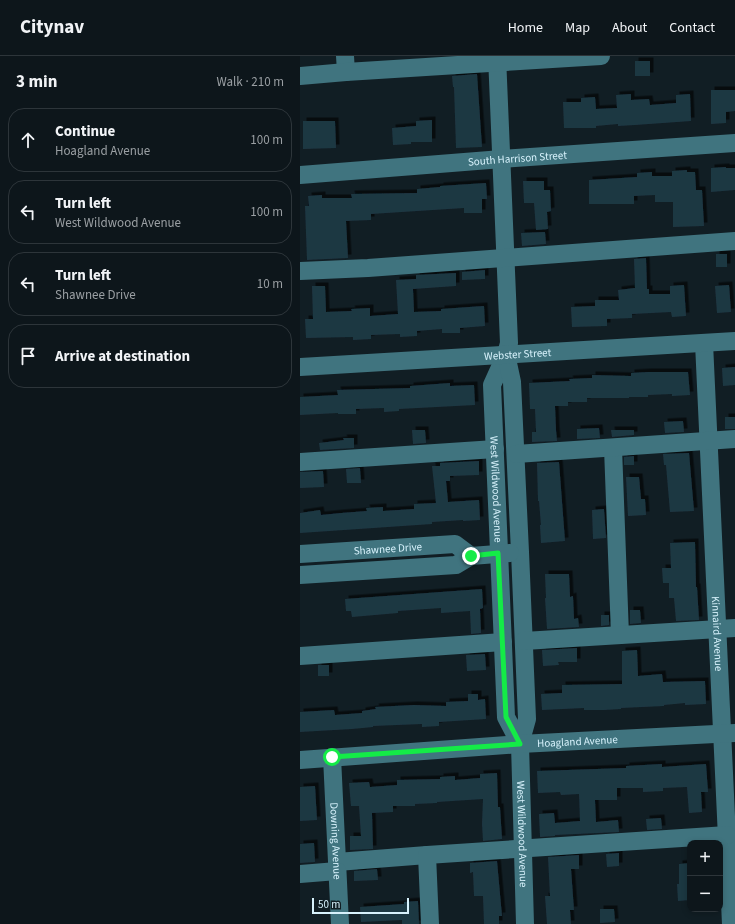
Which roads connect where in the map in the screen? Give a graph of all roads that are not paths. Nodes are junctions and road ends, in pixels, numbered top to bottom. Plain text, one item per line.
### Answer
1 (601, 56) edge
2 (497, 60) edge
3 (382, 63) edge
4 (345, 64) edge
5 (300, 76) edge
6 (735, 143) edge
7 (502, 159) junction
8 (300, 175) edge
9 (735, 241) edge
10 (505, 257) junction
11 (300, 271) edge
12 (735, 341) edge
13 (704, 343) junction
14 (506, 354) junction
15 (300, 367) edge
16 (735, 439) edge
17 (708, 441) junction
18 (613, 448) junction
19 (495, 449) junction
20 (516, 454) junction
21 (300, 462) edge
22 (355, 550) junction
23 (520, 552) junction
24 (322, 553) junction
25 (498, 553) junction
26 (300, 554) edge
27 (471, 556) junction
28 (356, 571) junction
29 (324, 574) junction
30 (300, 575) edge
31 (735, 628) edge
32 (717, 629) junction
33 (620, 635) junction
34 (524, 641) junction
35 (503, 642) junction
36 (300, 656) edge
37 (729, 733) edge
38 (520, 744) junction
39 (332, 757) junction
40 (300, 760) edge
41 (729, 837) edge
42 (523, 848) junction
43 (427, 854) junction
44 (337, 866) junction
45 (300, 874) edge
46 (340, 924) edge
47 (430, 924) edge
48 (525, 924) edge
49 (731, 924) edge

1 - 2 street
2 - 3 street
2 - 7 street, West Wildwood Avenue
3 - 4 street
4 - 5 street
6 - 7 street, South Harrison Street
7 - 8 street, South Harrison Street
7 - 10 street, West Wildwood Avenue
9 - 10 street
10 - 11 street
10 - 14 street, West Wildwood Avenue
12 - 13 street, Webster Street
13 - 14 street, Webster Street
13 - 17 street, Kinnaird Avenue
14 - 15 street, Webster Street
14 - 19 street, West Wildwood Avenue
14 - 20 street, West Wildwood Avenue
16 - 17 street
17 - 18 street
17 - 32 street, Kinnaird Avenue
18 - 20 street
18 - 33 street
19 - 21 street
19 - 25 street, West Wildwood Avenue
20 - 23 street, West Wildwood Avenue
22 - 24 street, Shawnee Drive
22 - 27 street, Shawnee Drive
22 - 28 street
23 - 25 street, Shawnee Drive
23 - 34 street, West Wildwood Avenue
24 - 26 street, Shawnee Drive
24 - 29 street
25 - 27 street, Shawnee Drive
25 - 35 street, West Wildwood Avenue
27 - 28 street, Shawnee Drive
28 - 29 street, Shawnee Drive
29 - 30 street, Shawnee Drive
31 - 32 street
32 - 33 street
32 - 37 street, Kinnaird Avenue
33 - 34 street
34 - 38 street, West Wildwood Avenue
35 - 36 street
35 - 38 street, West Wildwood Avenue
37 - 38 street, Hoagland Avenue
37 - 41 street, Kinnaird Avenue
38 - 39 street, Hoagland Avenue
38 - 42 street, West Wildwood Avenue
39 - 40 street, Hoagland Avenue
39 - 44 street, Downing Avenue
41 - 42 street
41 - 49 street, Kinnaird Avenue
42 - 43 street
42 - 48 street, West Wildwood Avenue
43 - 44 street
43 - 47 street
44 - 45 street
44 - 46 street, Downing Avenue

